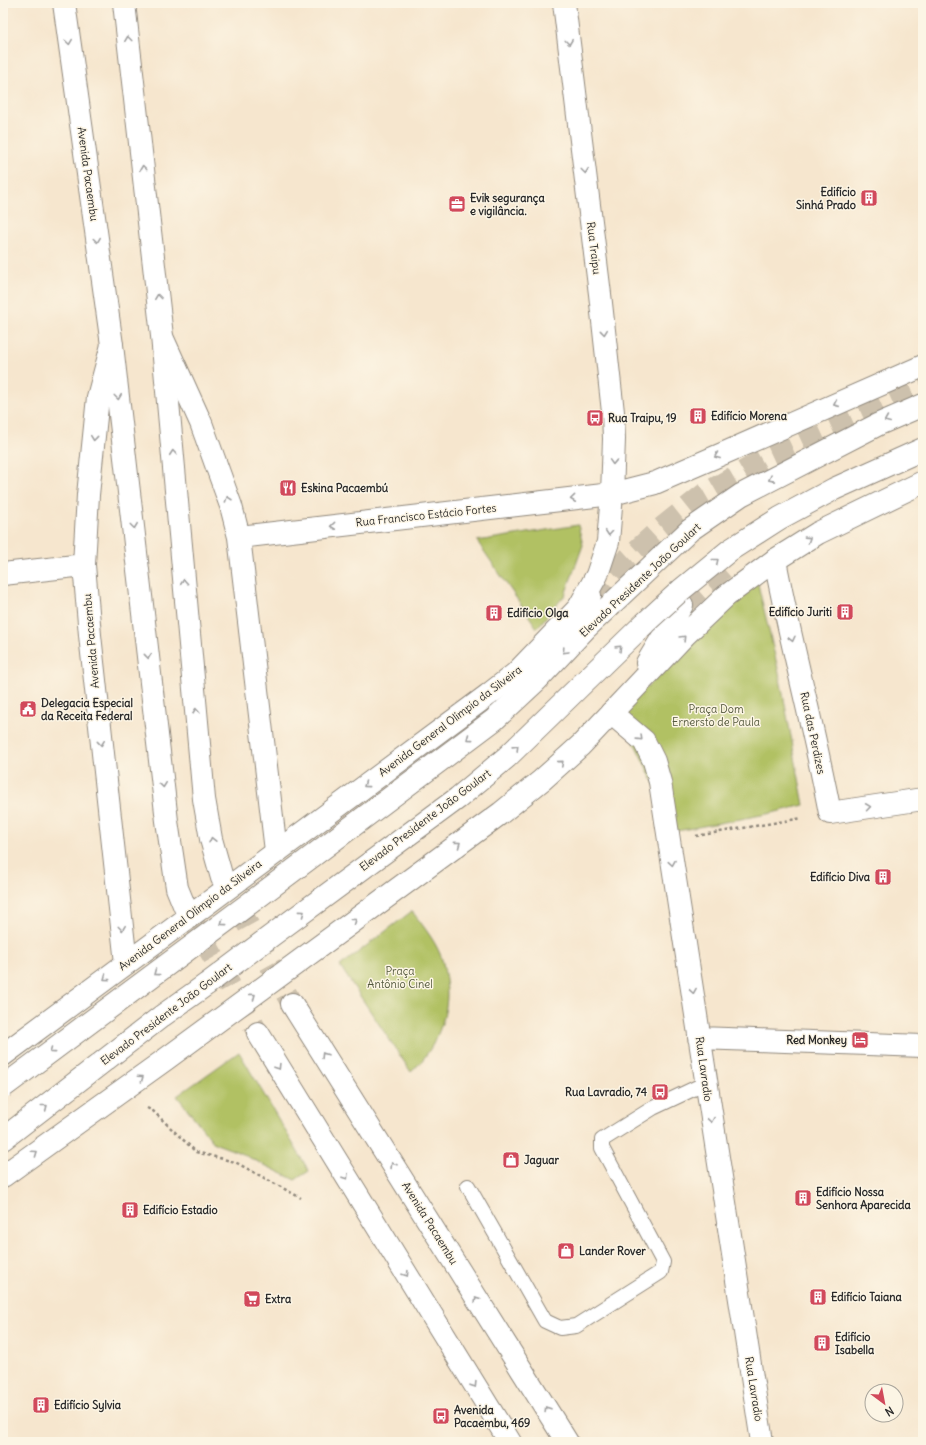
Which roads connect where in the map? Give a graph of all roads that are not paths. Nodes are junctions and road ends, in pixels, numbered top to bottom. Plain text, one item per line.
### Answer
1 (64, 3) edge
2 (124, 3) edge
3 (564, 3) edge
4 (162, 336) junction
5 (112, 345) junction
6 (923, 366) edge
7 (923, 405) edge
8 (923, 450) edge
9 (923, 482) edge
10 (612, 494) junction
11 (239, 537) junction
12 (775, 560) junction
13 (84, 565) junction
14 (3, 574) edge
15 (682, 605) tunnel mouth
16 (628, 696) junction
17 (611, 713) junction
18 (923, 799) edge
19 (276, 851) junction
20 (222, 878) tunnel mouth
21 (186, 910) tunnel mouth
22 (126, 963) junction
23 (292, 1004) tunnel mouth
24 (258, 1033) tunnel mouth
25 (699, 1038) junction
26 (923, 1046) edge
27 (3, 1055) edge
28 (706, 1083) junction
29 (3, 1087) edge
30 (3, 1139) edge
31 (3, 1176) edge
32 (468, 1186) dead end
33 (510, 1442) edge
34 (567, 1442) edge
35 (762, 1442) edge

1 -> 5 main road, Avenida Pacaembu
4 -> 2 main road
3 -> 10 main road, Rua Traipu
11 -> 4 main road
20 -> 4 main road
5 -> 13 main road, Avenida Pacaembu
5 -> 21 main road, Avenida Pacaembu
6 -> 10 main road
7 -> 29 main road, Elevado Presidente João Goulart, bridge
30 -> 8 main road, Elevado Presidente João Goulart, bridge
12 -> 9 main road
10 -> 11 main road, Rua Francisco Estácio Fortes
10 -> 19 main road, Avenida General Olímpio da Silveira
11 - 19 main road
16 -> 12 main road
12 -> 18 main road, Rua das Perdizes
13 - 14 main road
13 -> 22 main road, Avenida Pacaembu
15 - 16 main road
16 - 17 main road
17 -> 25 main road, Rua Lavradio
31 -> 17 main road
19 - 22 main road, Avenida General Olímpio da Silveira
22 -> 27 main road, Avenida General Olímpio da Silveira
34 -> 23 main road, Avenida Pacaembu
24 -> 33 main road
25 - 26 main road
25 - 28 main road, Rua Lavradio
28 - 32 lane
28 -> 35 main road, Rua Lavradio

